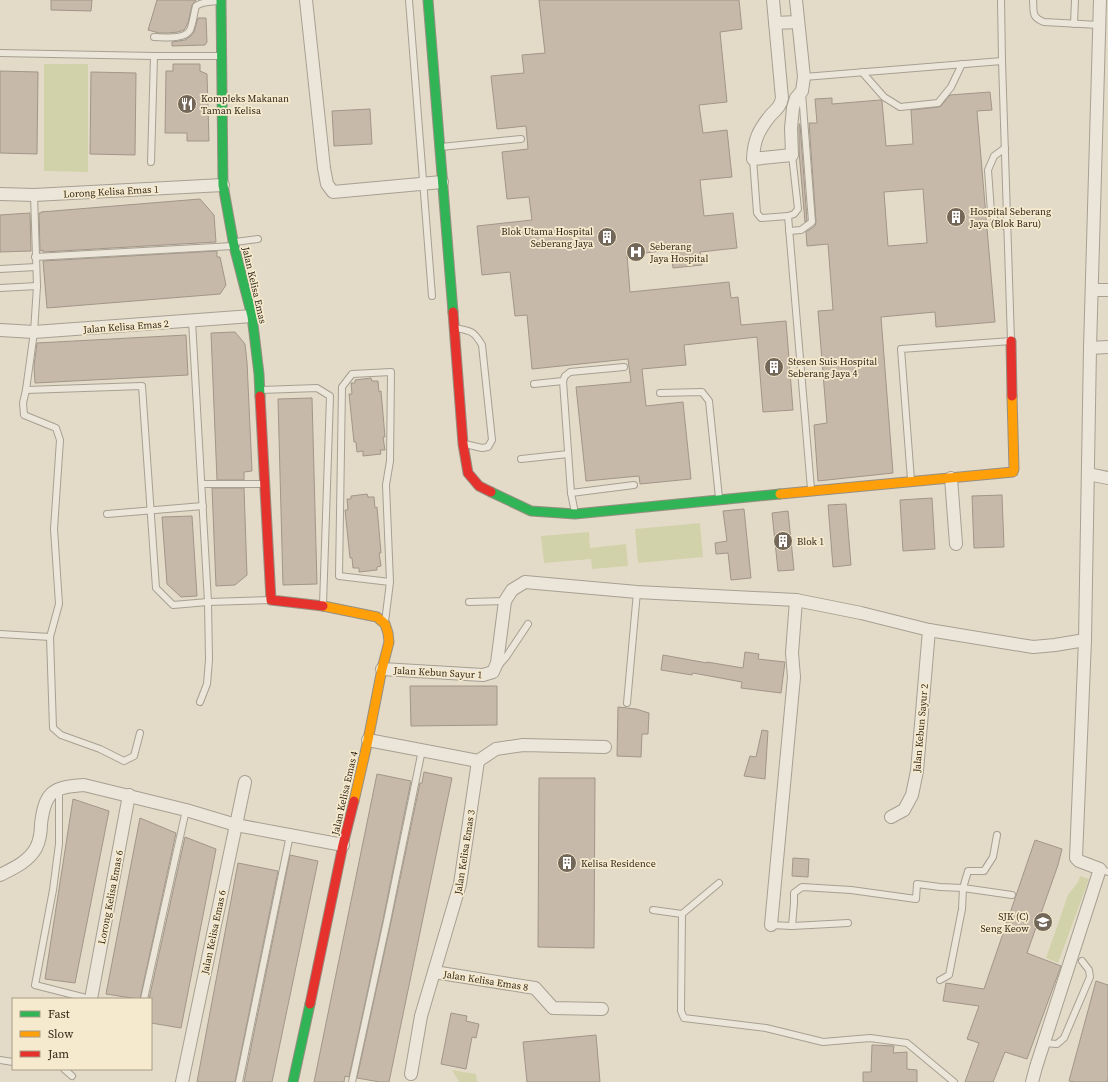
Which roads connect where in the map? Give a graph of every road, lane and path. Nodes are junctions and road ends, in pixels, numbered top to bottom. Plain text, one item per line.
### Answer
1 (306, 0) edge
2 (409, 0) edge
3 (428, 0) edge
4 (773, 0) edge
5 (796, 0) edge
6 (1033, 0) edge
7 (1075, 0) edge
8 (1100, 0) edge
9 (221, 1) edge
10 (1001, 2) edge
11 (798, 22) junction
12 (775, 23) junction
13 (1074, 24) junction
14 (1099, 25) junction
15 (154, 37) dead end
16 (0, 53) edge
17 (154, 56) junction
18 (222, 56) junction
19 (1002, 60) junction
20 (962, 64) junction
21 (862, 72) junction
22 (804, 77) junction
23 (1103, 85) edge
24 (802, 91) junction
25 (522, 139) dead end
26 (439, 147) junction
27 (1004, 148) junction
28 (792, 155) junction
29 (753, 159) junction
30 (151, 162) dead end
31 (442, 182) junction
32 (422, 184) junction
33 (222, 185) junction
34 (0, 194) edge
35 (34, 195) junction
36 (788, 216) junction
37 (1007, 228) junction
38 (789, 231) junction
39 (258, 239) dead end
40 (234, 244) junction
41 (35, 257) junction
42 (36, 266) junction
43 (0, 269) edge
44 (37, 286) junction
45 (0, 288) edge
46 (1093, 290) junction
47 (1108, 290) edge
48 (432, 296) dead end
49 (252, 316) junction
50 (192, 321) junction
51 (454, 327) junction
52 (0, 330) edge
53 (34, 332) junction
54 (1011, 341) junction
55 (1108, 347) edge
56 (1090, 348) junction
57 (624, 367) dead end
58 (562, 381) junction
59 (534, 384) dead end
60 (26, 390) junction
61 (260, 390) junction
62 (660, 393) dead end
63 (463, 444) junction
64 (568, 454) junction
65 (521, 459) dead end
66 (1088, 474) junction
67 (951, 478) junction
68 (1108, 478) edge
69 (911, 482) junction
70 (202, 484) junction
71 (265, 484) junction
72 (634, 485) dead end
73 (811, 491) junction
74 (571, 493) junction
75 (719, 500) junction
76 (203, 506) junction
77 (151, 510) junction
78 (107, 514) dead end
79 (575, 514) junction
80 (956, 544) dead end
81 (390, 582) junction
82 (637, 592) junction
83 (271, 600) junction
84 (796, 600) junction
85 (505, 601) junction
86 (208, 602) junction
87 (469, 602) dead end
88 (323, 606) junction
89 (384, 624) junction
90 (528, 624) dead end
91 (929, 630) junction
92 (0, 634) edge
93 (50, 637) junction
94 (1085, 640) junction
95 (382, 669) junction
96 (493, 672) junction
97 (200, 702) dead end
98 (627, 703) dead end
99 (140, 733) dead end
100 (368, 740) junction
101 (605, 747) dead end
102 (422, 750) junction
103 (478, 761) junction
104 (244, 782) dead end
105 (59, 788) junction
106 (129, 795) junction
107 (186, 810) junction
108 (891, 817) dead end
109 (236, 825) junction
110 (290, 835) junction
111 (997, 836) dead end
112 (343, 845) junction
113 (1104, 871) edge
114 (0, 875) edge
115 (719, 884) dead end
116 (963, 888) junction
117 (1012, 895) dead end
118 (653, 910) dead end
119 (682, 914) junction
120 (848, 923) dead end
121 (771, 926) joint
122 (792, 926) junction
123 (1082, 961) dead end
124 (434, 972) junction
125 (940, 980) dead end
126 (86, 998) edge
127 (90, 998) edge
128 (144, 998) edge
129 (602, 1009) dead end
130 (1044, 1043) junction
131 (0, 1060) edge
132 (12, 1062) edge
133 (65, 1070) edge
134 (411, 1074) dead end
135 (72, 1076) dead end
136 (950, 1081) edge
137 (182, 1082) edge
138 (239, 1082) edge
139 (293, 1082) edge
140 (352, 1082) edge
141 (1032, 1082) edge

1 - 32 street
2 - 32 lane
3 - 26 street
4 - 12 street
5 - 11 street
6 - 13 lane
7 - 13 lane
8 - 14 street
9 - 15 lane
9 - 18 street, Jalan Kelisa Emas
10 - 19 lane
11 - 12 street
11 - 22 street
12 - 29 street
13 - 14 lane
14 - 23 street
16 - 17 lane
17 - 18 lane
17 - 30 lane
18 - 33 street, Jalan Kelisa Emas
19 - 20 lane
19 - 27 lane
20 - 21 lane
20 - 21 lane
21 - 22 lane
22 - 24 street
23 - 46 street
24 - 28 street
24 - 38 lane
25 - 26 lane
26 - 31 street
27 - 37 lane
27 - 37 lane
28 - 29 street
28 - 36 lane
29 - 36 lane
31 - 32 street
31 - 51 street
32 - 48 lane
33 - 35 street, Lorong Kelisa Emas 1
33 - 40 street, Jalan Kelisa Emas
34 - 35 street, Lorong Kelisa Emas 1
35 - 41 lane
36 - 38 lane
37 - 54 lane
38 - 73 lane
39 - 40 lane
40 - 41 lane
40 - 49 street, Jalan Kelisa Emas
41 - 42 lane
42 - 43 lane
42 - 44 lane
44 - 45 lane
44 - 53 lane
46 - 47 street
46 - 56 street
49 - 50 street, Jalan Kelisa Emas 2
49 - 61 street, Jalan Kelisa Emas
50 - 53 street, Jalan Kelisa Emas 2
50 - 70 lane
51 - 63 street
51 - 63 lane
52 - 53 street, Jalan Kelisa Emas 2
53 - 60 lane
54 - 67 street
54 - 69 lane
55 - 56 street
56 - 66 street
57 - 58 lane
58 - 59 lane
58 - 64 lane
60 - 77 lane
60 - 93 lane
61 - 71 street, Jalan Kelisa Emas
61 - 88 lane
62 - 75 lane
63 - 79 street
64 - 65 lane
64 - 74 lane
66 - 68 street
66 - 94 street
67 - 69 street
67 - 80 street
69 - 73 street
70 - 71 lane
70 - 76 lane
71 - 83 street, Jalan Kelisa Emas
72 - 74 lane
73 - 75 street
74 - 79 lane
75 - 79 street
76 - 77 lane
76 - 86 lane
77 - 78 lane
77 - 86 lane
81 - 81 lane
81 - 89 lane
82 - 84 street
82 - 85 street
82 - 98 lane
83 - 86 lane
83 - 88 street
84 - 91 street
84 - 121 street
85 - 87 lane
85 - 96 street
86 - 97 lane
88 - 89 street
89 - 95 street, Jalan Kelisa Emas 4
90 - 96 lane
91 - 94 street
91 - 108 street, Jalan Kebun Sayur 2
92 - 93 lane
93 - 99 lane
94 - 113 street
95 - 96 street, Jalan Kebun Sayur 1
95 - 100 street, Jalan Kelisa Emas 4
100 - 102 street
100 - 112 street, Jalan Kelisa Emas 4
101 - 103 street
102 - 103 street
102 - 140 lane
103 - 124 street, Jalan Kelisa Emas 3
104 - 109 street, Jalan Kelisa Emas 6
105 - 106 street
105 - 114 street
105 - 126 lane
106 - 107 street
106 - 127 street, Lorong Kelisa Emas 6
107 - 109 street
107 - 128 lane
109 - 110 street
109 - 137 street, Jalan Kelisa Emas 6
110 - 112 street
110 - 138 lane
111 - 116 lane
112 - 139 street, Jalan Kelisa Emas 4
113 - 130 street
115 - 119 lane
116 - 117 lane
116 - 122 lane
116 - 125 lane
118 - 119 lane
119 - 136 lane
120 - 122 lane
121 - 122 lane
123 - 130 lane
124 - 129 street, Jalan Kelisa Emas 8
124 - 134 street, Jalan Kelisa Emas 3
130 - 141 street
131 - 132 lane
133 - 135 lane

